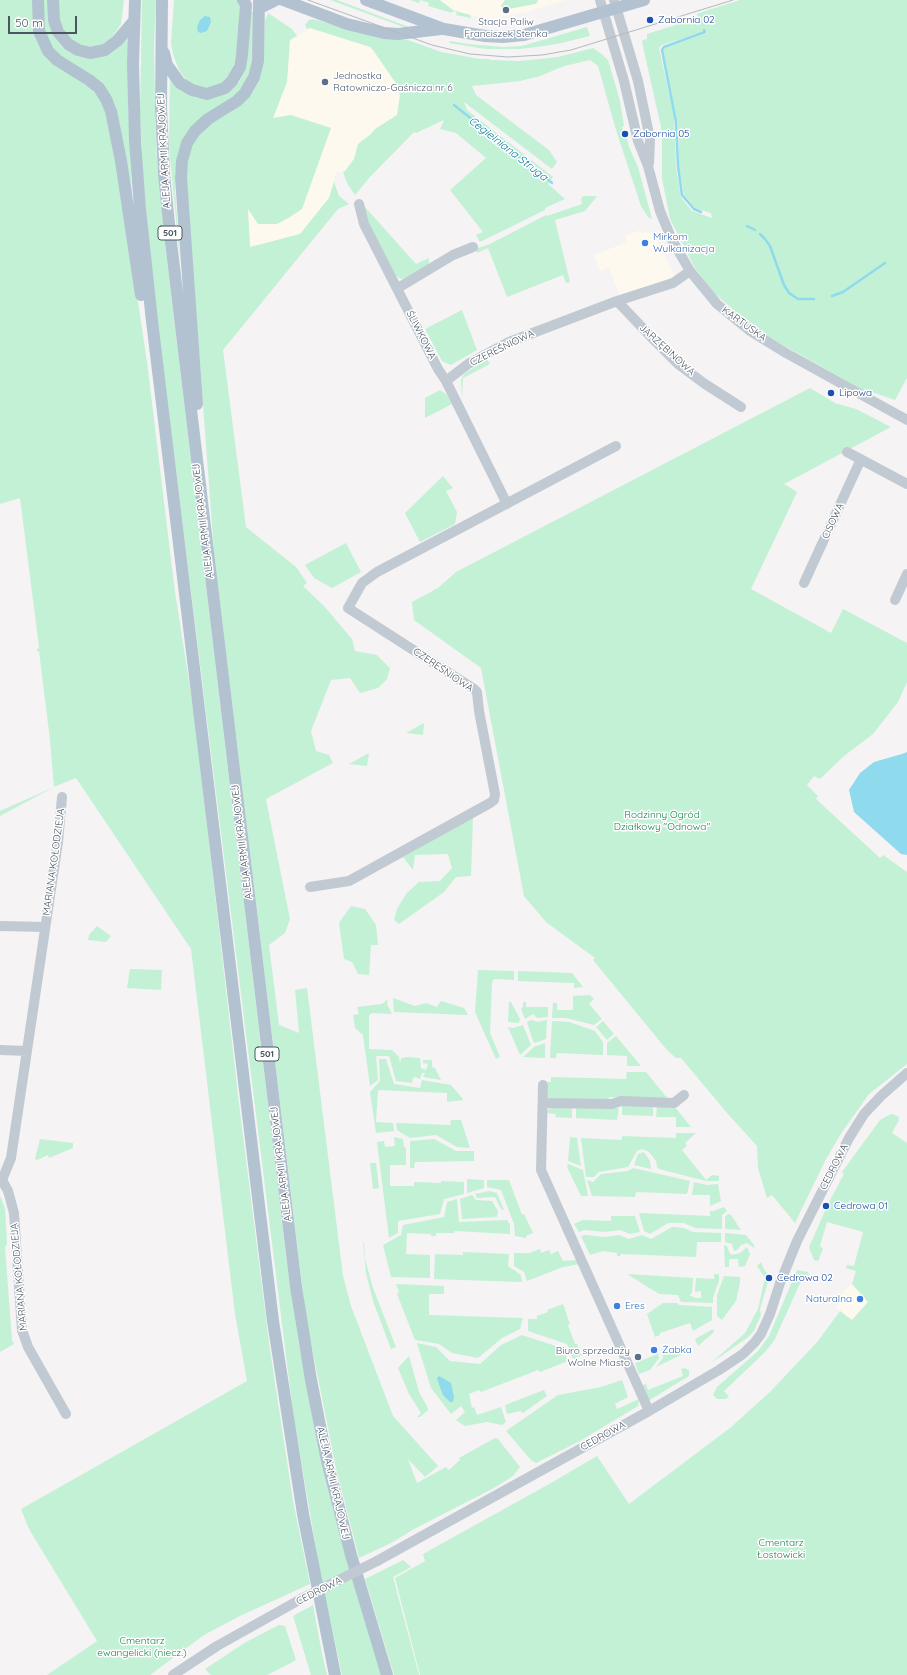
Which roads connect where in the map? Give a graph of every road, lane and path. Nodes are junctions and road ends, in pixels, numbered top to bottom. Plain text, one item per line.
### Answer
1 (38, 0) edge
2 (53, 0) edge
3 (135, 0) edge
4 (162, 0) edge
5 (276, 0) edge
6 (283, 0) edge
7 (366, 0) edge
8 (644, 0) edge
9 (246, 2) edge
10 (260, 4) edge
11 (388, 4) edge
12 (615, 4) edge
13 (602, 6) edge
14 (134, 21) junction
15 (444, 29) junction
16 (161, 41) junction
17 (648, 166) junction
18 (358, 204) dead end
19 (472, 247) dead end
20 (690, 271) junction
21 (398, 288) junction
22 (617, 301) junction
23 (152, 321) junction
24 (446, 381) junction
25 (741, 407) dead end
26 (907, 420) edge
27 (192, 425) junction
28 (616, 446) dead end
29 (847, 452) dead end
30 (861, 459) junction
31 (907, 484) edge
32 (507, 504) junction
33 (907, 574) edge
34 (804, 583) dead end
35 (895, 600) dead end
36 (62, 797) dead end
37 (310, 887) dead end
38 (0, 926) edge
39 (45, 927) junction
40 (0, 1050) edge
41 (27, 1051) junction
42 (907, 1074) edge
43 (543, 1085) dead end
44 (684, 1096) dead end
45 (543, 1103) junction
46 (1, 1180) edge
47 (649, 1411) junction
48 (66, 1414) dead end
49 (173, 1675) edge
50 (335, 1675) edge
51 (387, 1675) edge

1 - 23 main road
2 - 14 main road
3 - 14 main road, 501
4 - 16 main road, ALEJA ARMII KRAJOWEJ / 501
5 - 10 main road
6 - 15 main road
7 - 11 main road
8 - 12 main road
9 - 16 main road
10 - 27 main road
11 - 15 main road
12 - 13 main road
12 - 17 street, KARTUSKA
13 - 15 main road
13 - 17 street, KARTUSKA
14 - 23 main road, 501
16 - 27 main road, ALEJA ARMII KRAJOWEJ / 501
17 - 20 street, KARTUSKA
18 - 21 street, ŚLIWKOWA
19 - 21 street
20 - 22 street, CZEREŚNIOWA
20 - 26 street, KARTUSKA
21 - 24 street, ŚLIWKOWA
22 - 24 street, CZEREŚNIOWA
22 - 25 street, JARZĘBINOWA
23 - 50 main road, 501
24 - 32 street
27 - 51 main road, ALEJA ARMII KRAJOWEJ / 501
28 - 32 street, CZEREŚNIOWA
29 - 30 street
30 - 31 street
30 - 34 street, CISOWA
32 - 37 street, CZEREŚNIOWA
33 - 35 street
36 - 39 street, MARIANA KOŁODZIEJA
38 - 39 street, MARIANA KOŁODZIEJA
39 - 41 street, MARIANA KOŁODZIEJA
40 - 41 street
41 - 46 street, MARIANA KOŁODZIEJA
42 - 47 street, CEDROWA
43 - 45 street
44 - 45 street
45 - 47 street
46 - 48 street, MARIANA KOŁODZIEJA
47 - 49 street, CEDROWA, bridge

